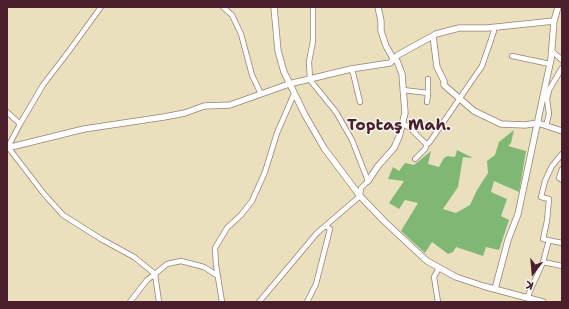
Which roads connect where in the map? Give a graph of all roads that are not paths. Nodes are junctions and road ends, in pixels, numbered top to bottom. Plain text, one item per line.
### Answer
1 (101, 7) edge
2 (223, 7) edge
3 (274, 7) edge
4 (313, 7) edge
5 (378, 7) edge
6 (558, 7) edge
7 (554, 21) junction
8 (492, 27) junction
9 (433, 36) junction
10 (552, 51) junction
11 (512, 56) dead end
12 (394, 60) junction
13 (562, 60) edge
14 (550, 64) junction
15 (562, 68) edge
16 (351, 69) junction
17 (428, 79) dead end
18 (310, 80) junction
19 (290, 84) junction
20 (403, 90) junction
21 (428, 93) junction
22 (261, 94) junction
23 (294, 94) junction
24 (459, 99) junction
25 (360, 102) dead end
26 (428, 102) dead end
27 (7, 112) edge
28 (538, 123) junction
29 (20, 124) junction
30 (402, 124) junction
31 (546, 126) junction
32 (562, 131) edge
33 (427, 144) junction
34 (8, 148) edge
35 (562, 154) edge
36 (415, 159) dead end
37 (562, 169) edge
38 (562, 180) edge
39 (368, 181) junction
40 (360, 196) junction
41 (326, 226) junction
42 (549, 240) junction
43 (562, 243) edge
44 (543, 262) junction
45 (562, 266) edge
46 (439, 268) junction
47 (156, 274) junction
48 (218, 276) junction
49 (495, 289) junction
50 (527, 298) junction
51 (130, 302) edge
52 (159, 302) edge
53 (222, 302) edge
54 (259, 302) edge
55 (307, 302) edge
56 (438, 302) edge
57 (543, 302) edge

1 - 29 street
2 - 22 street
3 - 19 street
4 - 18 street
5 - 12 street
6 - 7 street
7 - 8 street
7 - 10 street
8 - 9 street
8 - 24 street
9 - 12 street
9 - 24 street
10 - 13 street
10 - 14 street
11 - 14 street
12 - 16 street
12 - 20 street
14 - 28 street
15 - 31 street
16 - 18 street
16 - 25 street
17 - 21 street
18 - 19 street
18 - 39 street
19 - 22 street
19 - 23 street
20 - 21 street
20 - 30 street
21 - 26 street
22 - 34 street
23 - 40 street
23 - 48 street
24 - 28 street
24 - 33 street
27 - 29 street
28 - 31 street
28 - 49 street
29 - 34 street
30 - 33 street
30 - 39 street
31 - 32 street
33 - 36 street
34 - 47 street
35 - 42 street
37 - 38 street
39 - 40 street
40 - 41 street
40 - 46 street
41 - 54 street
41 - 55 street
42 - 43 street
42 - 44 street
44 - 45 street
44 - 50 street
46 - 49 street
46 - 56 street
47 - 48 street
47 - 51 street
47 - 52 street
48 - 53 street
49 - 50 street
50 - 57 street

